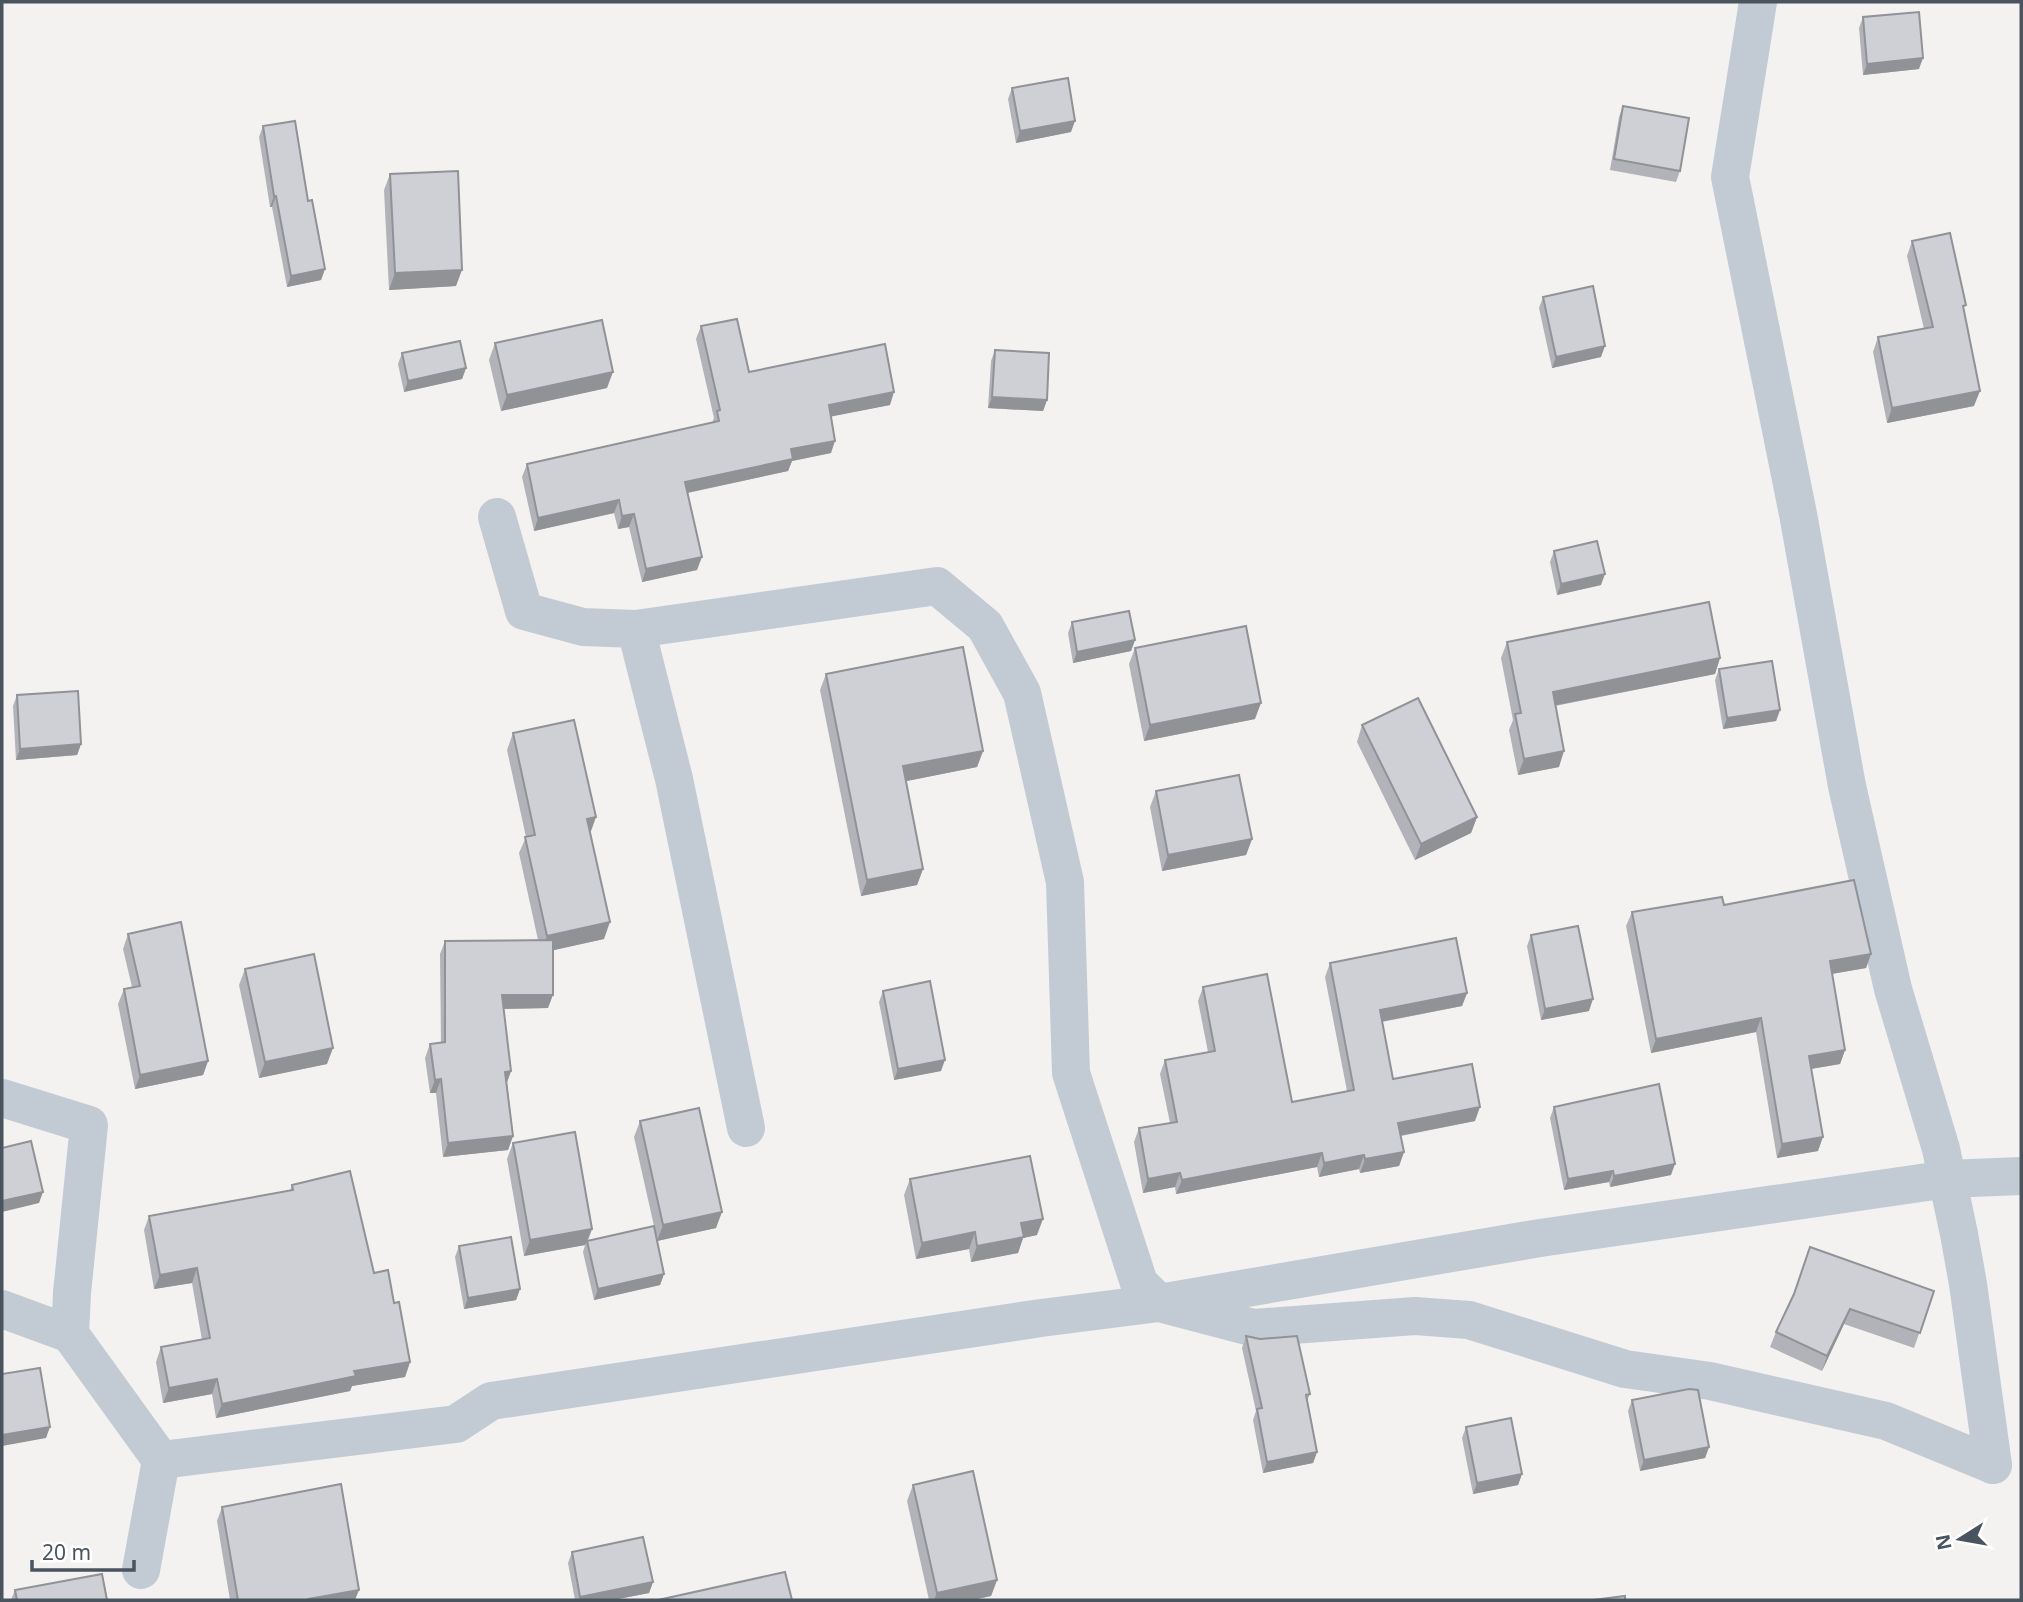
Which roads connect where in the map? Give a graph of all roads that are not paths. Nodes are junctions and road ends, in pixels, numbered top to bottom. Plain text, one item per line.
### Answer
1 (1758, 2) edge
2 (497, 517) dead end
3 (636, 629) junction
4 (2, 1098) edge
5 (746, 1128) dead end
6 (2021, 1176) edge
7 (1948, 1179) junction
8 (1159, 1303) junction
9 (2, 1308) edge
10 (70, 1334) junction
11 (161, 1460) junction
12 (141, 1570) dead end

1 - 7 street
2 - 3 street
3 - 5 street
3 - 8 street
4 - 10 street
6 - 7 street
7 - 8 street
7 - 8 street
8 - 11 street
9 - 10 street
10 - 11 street
11 - 12 street

